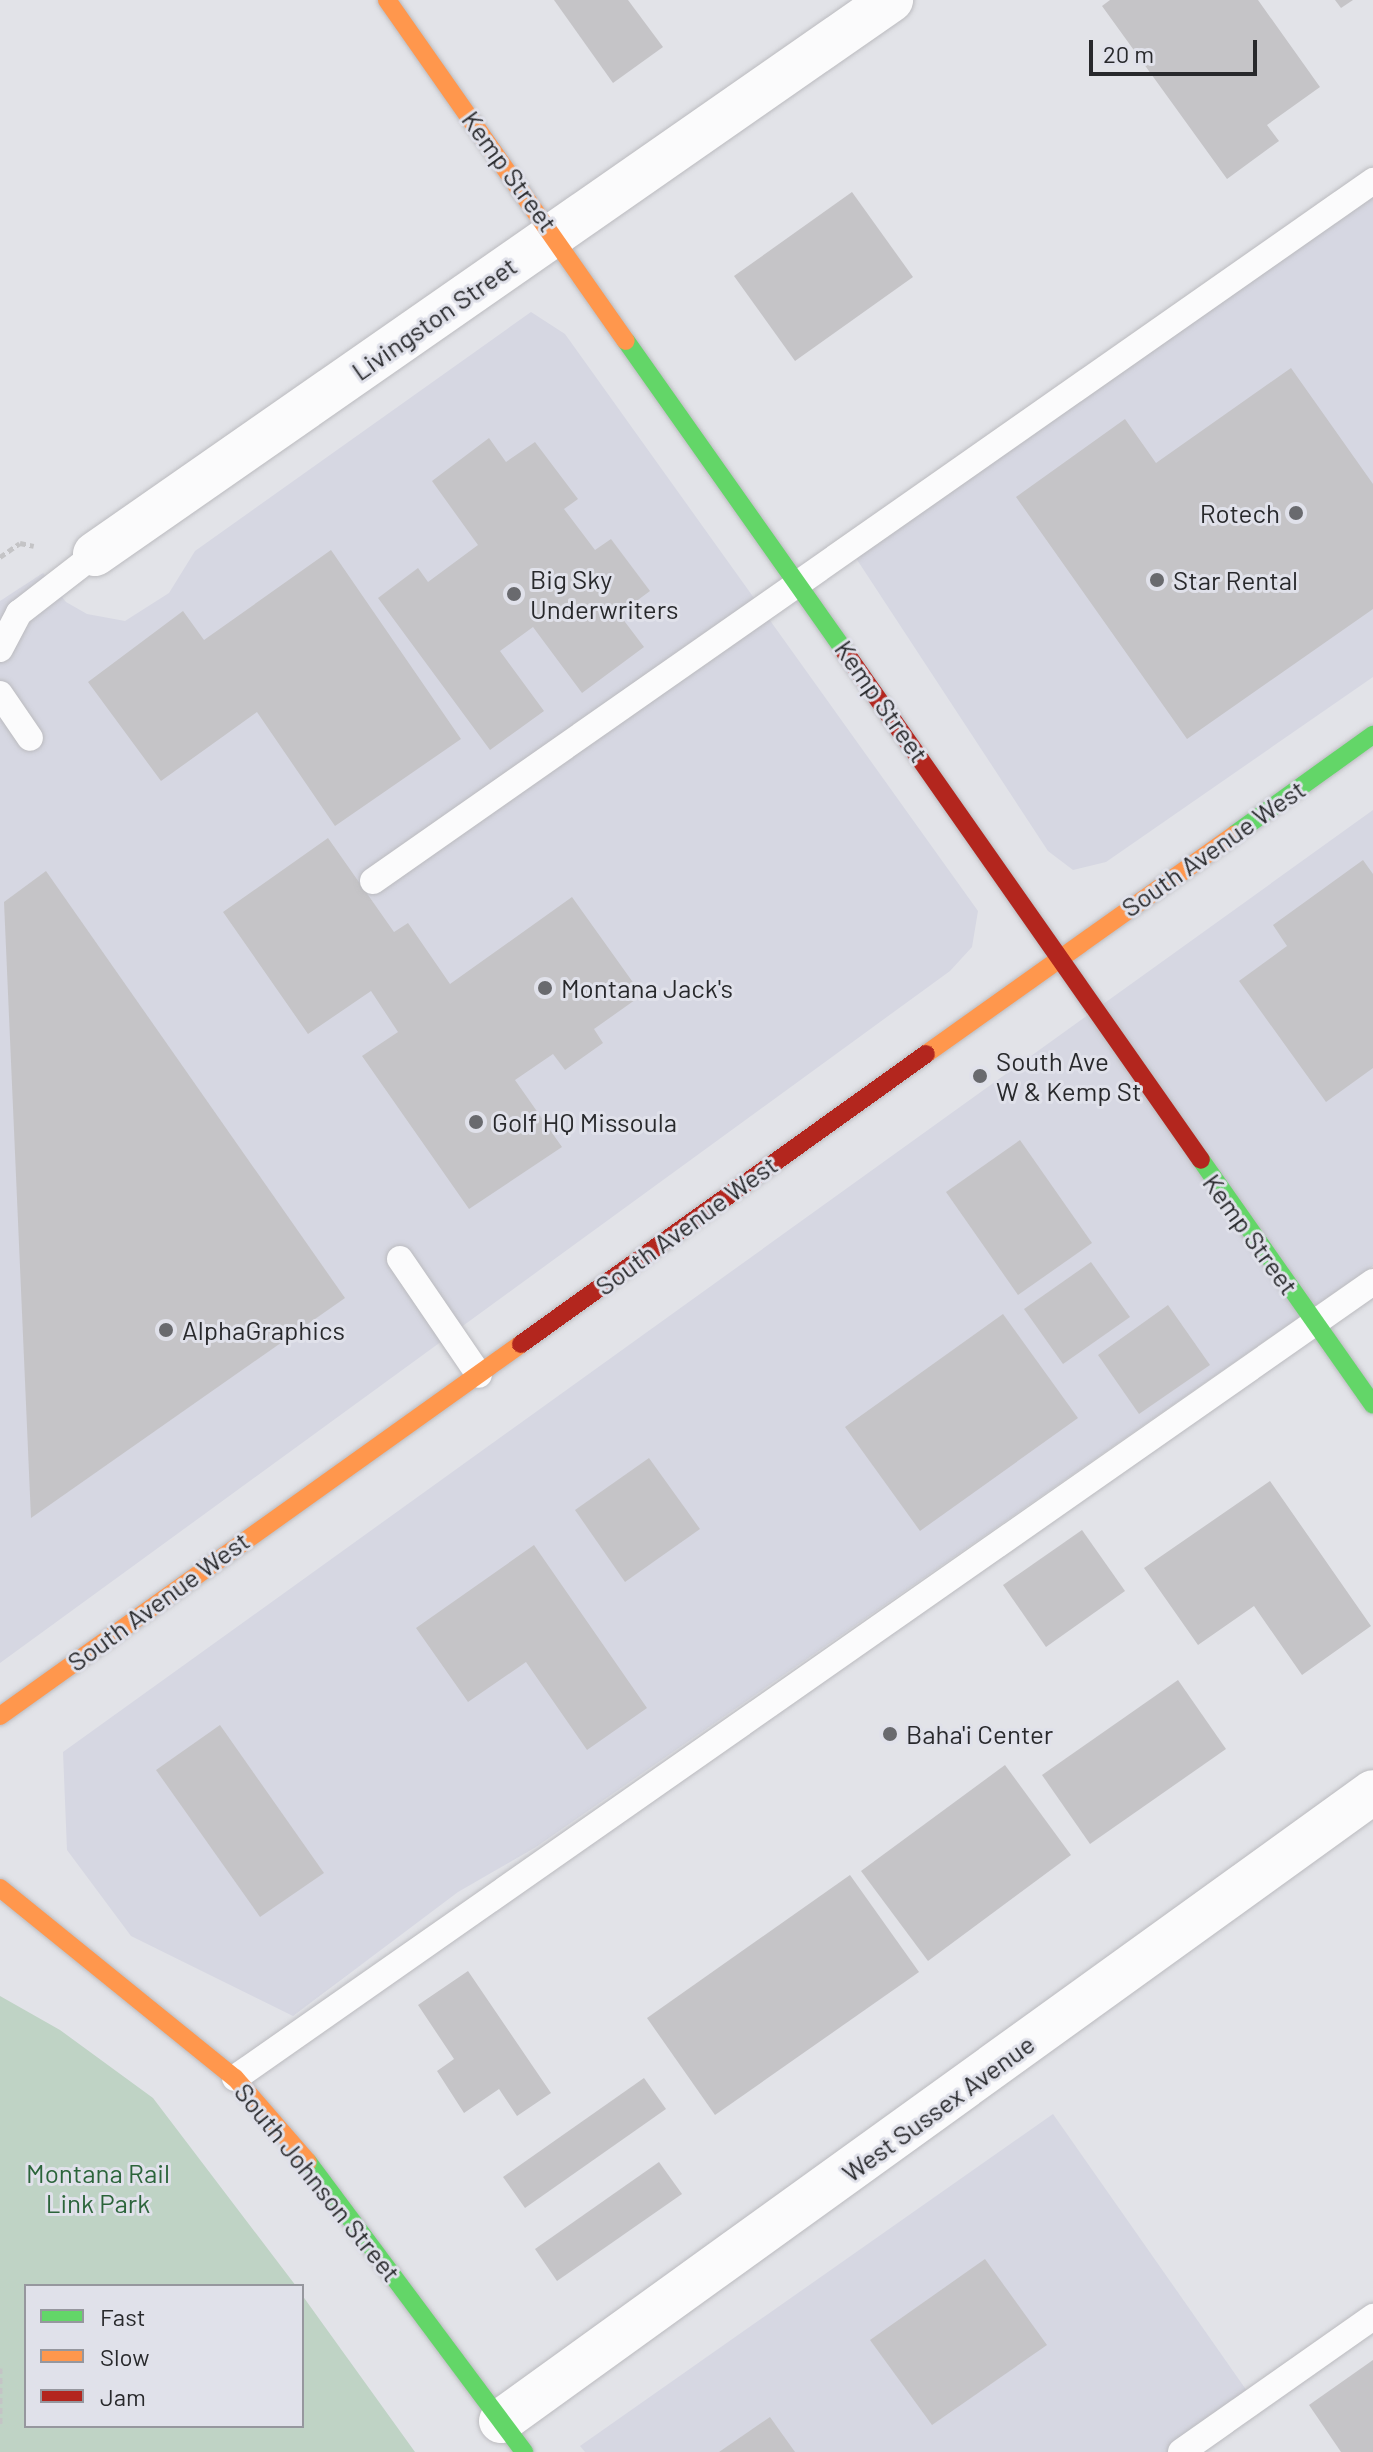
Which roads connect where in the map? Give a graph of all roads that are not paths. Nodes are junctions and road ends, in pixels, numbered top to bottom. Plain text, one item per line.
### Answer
1 (387, 0) edge
2 (891, 0) edge
3 (1373, 181) edge
4 (555, 234) junction
5 (95, 554) joint
6 (800, 584) junction
7 (0, 649) edge
8 (0, 694) edge
9 (1373, 735) edge
10 (30, 738) dead end
11 (373, 881) dead end
12 (1058, 956) junction
13 (400, 1259) dead end
14 (1373, 1282) edge
15 (1315, 1322) junction
16 (479, 1375) junction
17 (1373, 1405) edge
18 (0, 1716) edge
19 (1373, 1792) edge
20 (0, 1888) edge
21 (235, 2078) junction
22 (1373, 2317) edge
23 (512, 2437) edge
24 (1181, 2452) edge

1 - 4 street, Kemp Street
2 - 4 street, Livingston Street
3 - 6 lane
4 - 5 street, Livingston Street
4 - 6 street, Kemp Street
5 - 7 lane
6 - 11 lane
6 - 12 street, Kemp Street
8 - 10 lane
9 - 12 street, South Avenue West
12 - 15 street, Kemp Street
12 - 16 street, South Avenue West
13 - 16 lane
14 - 15 lane
15 - 17 street, Kemp Street
15 - 21 lane
16 - 18 street, South Avenue West
19 - 23 street, West Sussex Avenue
20 - 21 street, South Johnson Street
21 - 23 street, South Johnson Street
22 - 24 lane

